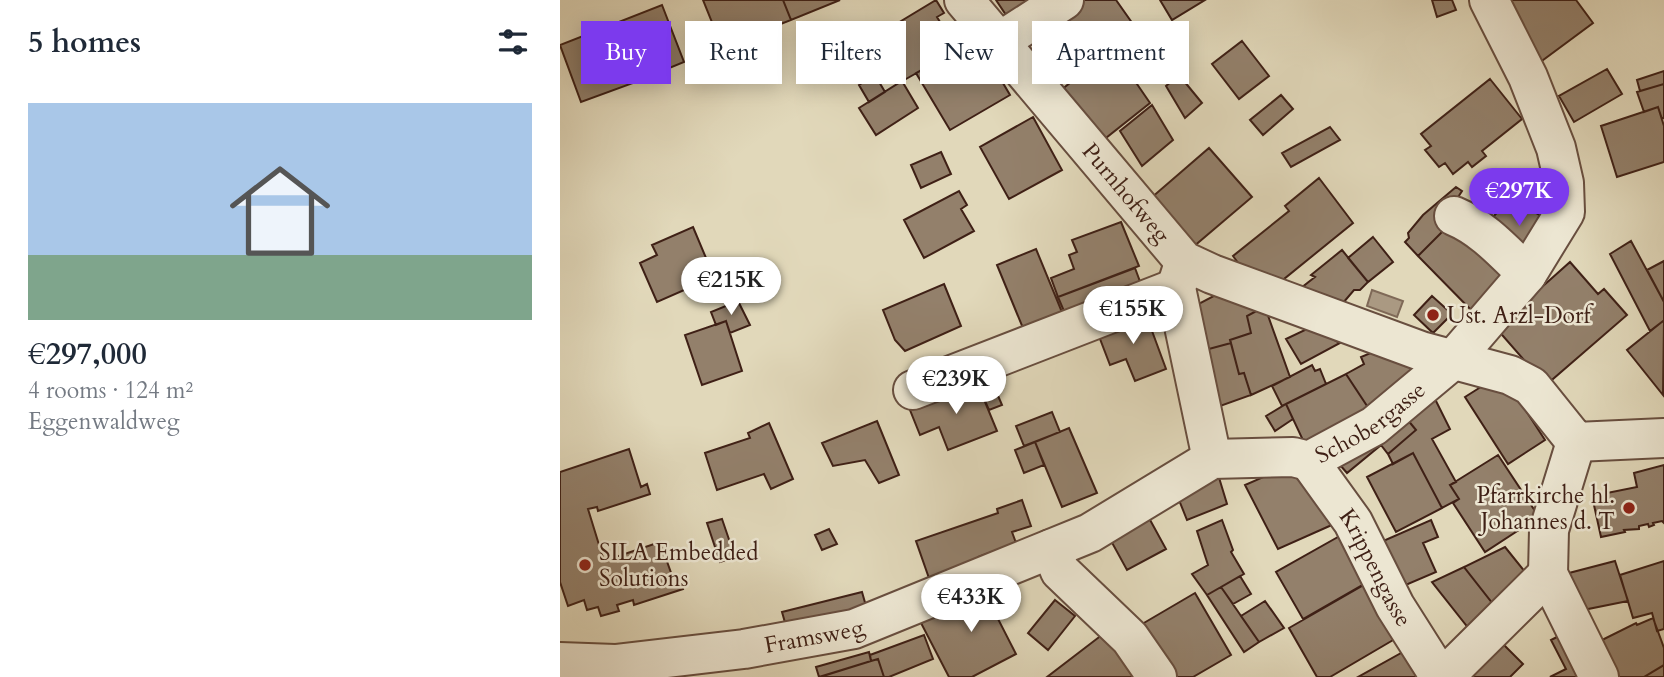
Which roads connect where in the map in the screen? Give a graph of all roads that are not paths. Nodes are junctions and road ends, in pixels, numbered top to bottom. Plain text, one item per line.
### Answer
1 (964, 0) edge
2 (1064, 0) edge
3 (1489, 0) edge
4 (982, 21) edge
5 (1018, 30) edge
6 (1018, 66) edge
7 (1454, 216) dead end
8 (1180, 274) junction
9 (1527, 274) junction
10 (1453, 360) junction
11 (913, 390) dead end
12 (1664, 438) edge
13 (1576, 442) junction
14 (1212, 460) junction
15 (1309, 461) junction
16 (1051, 550) junction
17 (1548, 574) junction
18 (560, 662) edge
19 (771, 662) edge
20 (1157, 677) edge
21 (1442, 677) edge
22 (1599, 677) edge

1 - 4 street, Purnhofweg
2 - 5 street
3 - 9 street, Schobergasse
6 - 8 street, Purnhofweg
7 - 9 street
8 - 10 street, Purnhofweg
8 - 11 street
8 - 14 street
9 - 10 street, Schobergasse
10 - 13 street, Purnhofweg
10 - 15 street, Schobergasse
12 - 13 street
13 - 17 street
14 - 15 street, Schobergasse
14 - 16 street, Schobergasse
15 - 21 street, Krippengasse
16 - 19 street, Framsweg
16 - 20 street
17 - 21 street
17 - 22 street
18 - 19 street, Framsweg

